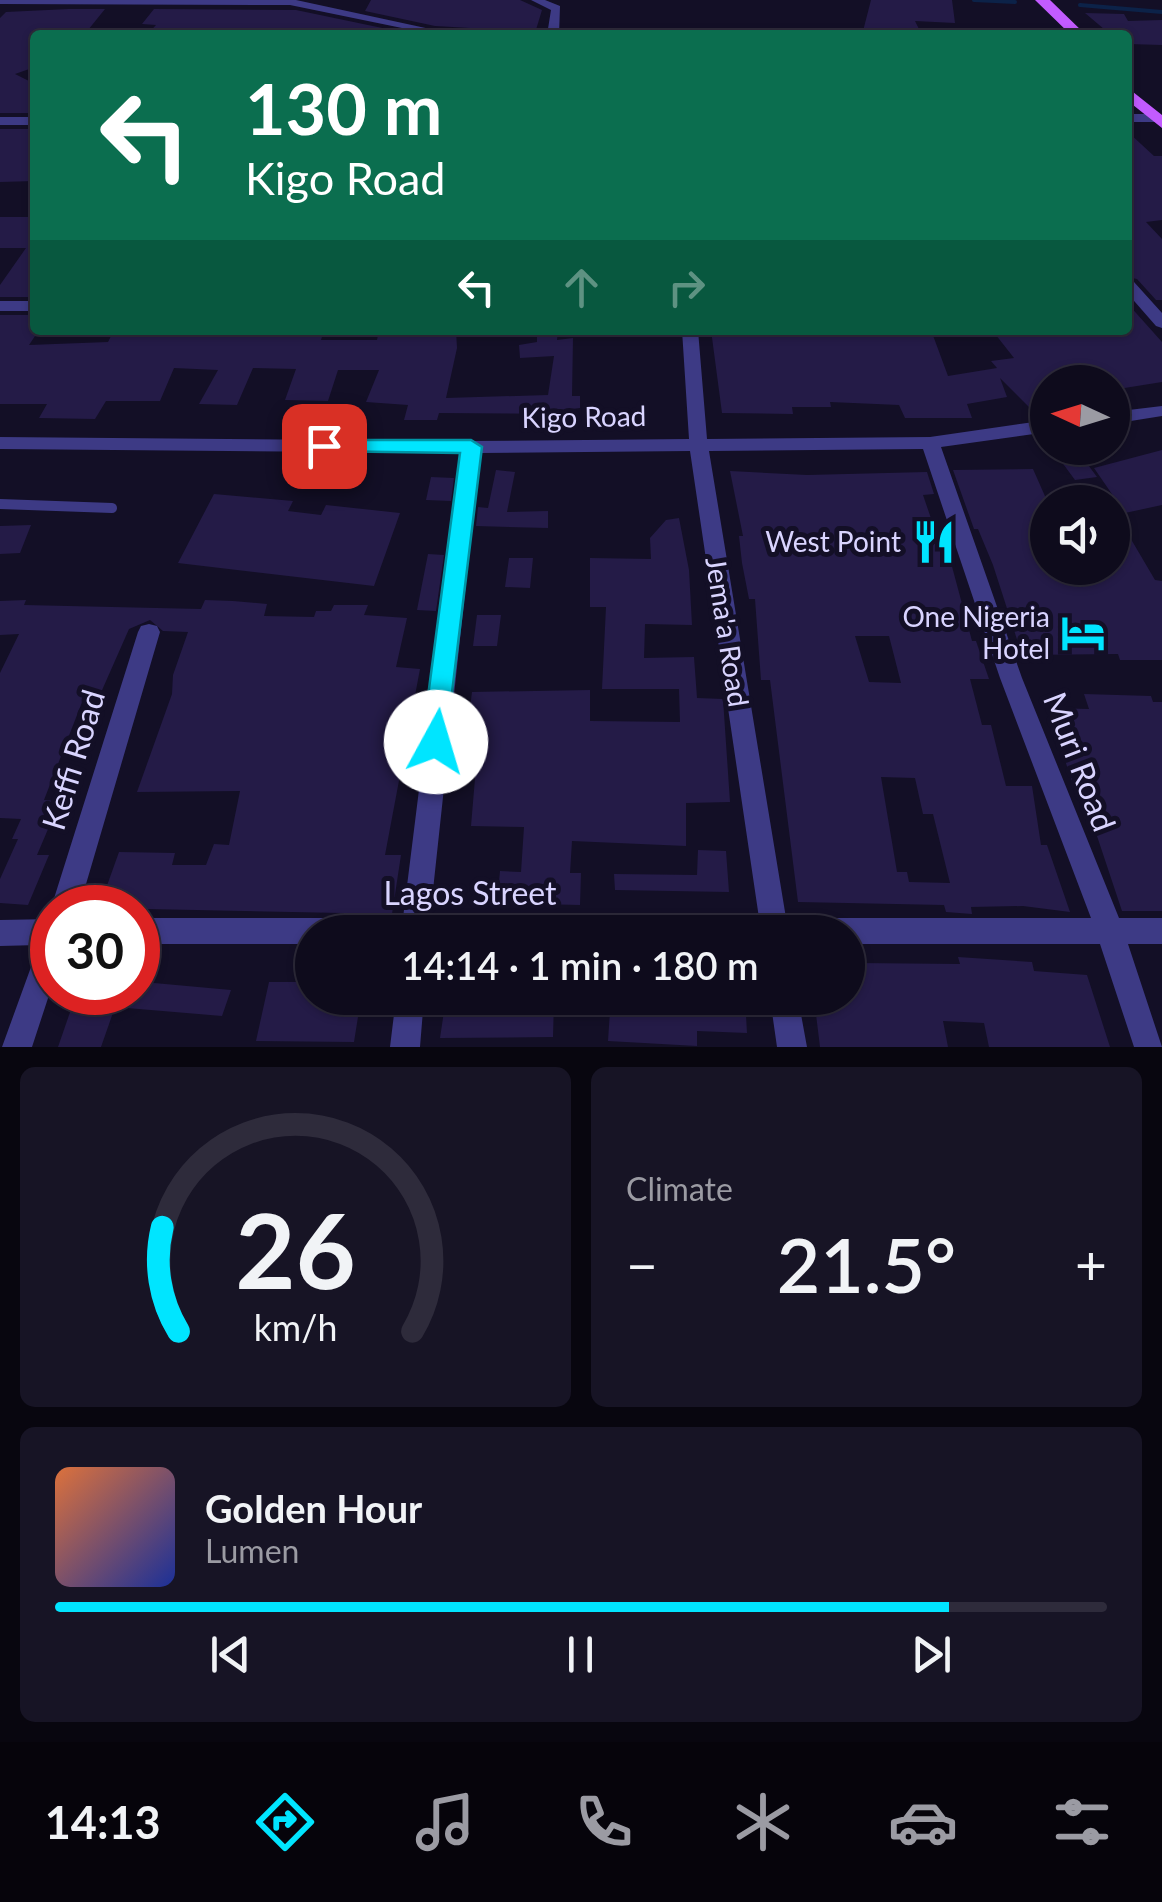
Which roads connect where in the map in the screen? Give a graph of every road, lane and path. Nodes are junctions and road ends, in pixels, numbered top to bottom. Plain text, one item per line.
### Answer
1 (536, 0) edge
2 (0, 1) edge
3 (1040, 4) edge
4 (418, 30) edge
5 (554, 30) edge
6 (1060, 30) edge
7 (1074, 30) edge
8 (1132, 83) edge
9 (1132, 95) edge
10 (1160, 116) edge
11 (1132, 118) edge
12 (0, 121) edge
13 (30, 121) edge
14 (1132, 288) edge
15 (0, 306) edge
16 (30, 306) edge
17 (1162, 322) edge
18 (690, 335) edge
19 (1162, 411) edge
20 (1130, 415) edge
21 (1030, 428) edge
22 (930, 442) junction
23 (0, 443) edge
24 (698, 443) junction
25 (471, 447) junction
26 (0, 504) edge
27 (112, 508) dead end
28 (149, 632) dead end
29 (72, 885) edge
30 (418, 915) edge
31 (771, 915) edge
32 (295, 930) edge
33 (160, 931) edge
34 (1110, 931) junction
35 (1162, 931) edge
36 (0, 932) edge
37 (30, 932) edge
38 (865, 932) edge
39 (30, 1010) edge
40 (408, 1015) edge
41 (787, 1015) edge
42 (17, 1047) edge
43 (405, 1047) edge
44 (792, 1047) edge
45 (1149, 1047) edge

1 - 5 street
2 - 4 street
3 - 6 main road
3 - 7 main road
8 - 10 main road
9 - 10 main road
10 - 11 street
12 - 13 street
14 - 17 street
15 - 16 street
18 - 24 street, Jema'a Road
19 - 20 street
21 - 22 street, Kigo Road
22 - 24 street, Kigo Road
22 - 34 street, Muri Road
23 - 25 street, Kigo Road
24 - 25 street, Kigo Road
24 - 31 street, Jema'a Road
25 - 30 street
26 - 27 lane
28 - 29 street, Keffi Road
32 - 33 street, Lagos Street
34 - 35 street, Lagos Street
34 - 38 street, Lagos Street
34 - 45 street, Muri Road
36 - 37 street
39 - 42 street
40 - 43 street
41 - 44 street

